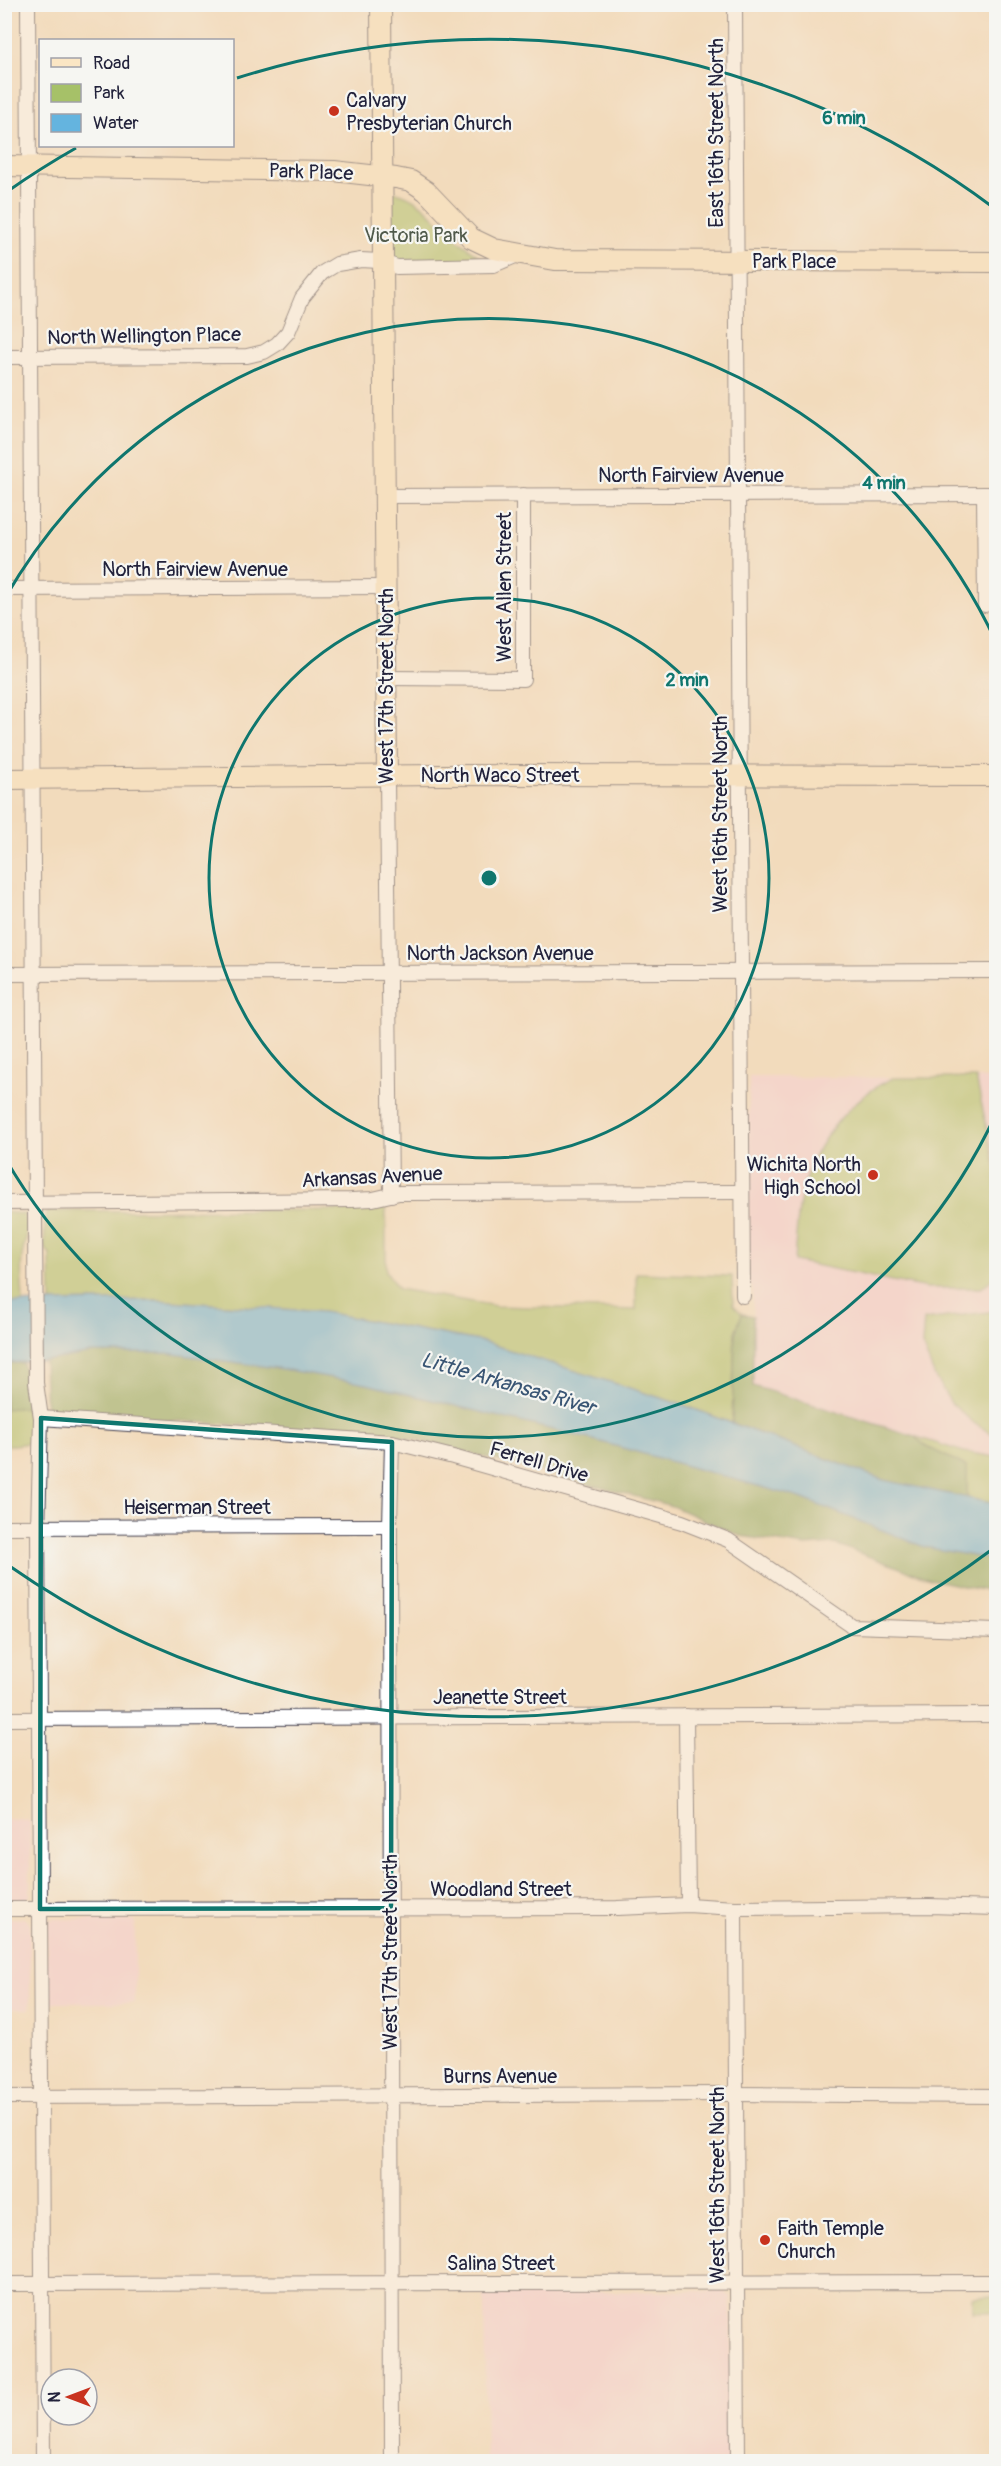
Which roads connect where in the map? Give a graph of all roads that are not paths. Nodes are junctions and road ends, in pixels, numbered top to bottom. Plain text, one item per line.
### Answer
1 (28, 4) edge
2 (381, 4) edge
3 (735, 4) edge
4 (4, 166) edge
5 (28, 167) junction
6 (382, 177) junction
7 (520, 254) junction
8 (736, 261) junction
9 (996, 262) edge
10 (383, 263) junction
11 (4, 357) edge
12 (30, 357) junction
13 (990, 494) edge
14 (523, 495) junction
15 (737, 495) junction
16 (385, 496) junction
17 (385, 587) junction
18 (4, 589) edge
19 (31, 589) junction
20 (985, 605) dead end
21 (386, 678) junction
22 (387, 776) junction
23 (739, 776) junction
24 (996, 776) edge
25 (33, 779) junction
26 (4, 780) edge
27 (741, 971) junction
28 (996, 971) edge
29 (388, 973) junction
30 (4, 974) edge
31 (35, 975) junction
32 (742, 1192) junction
33 (391, 1195) junction
34 (4, 1203) edge
35 (36, 1203) junction
36 (743, 1296) dead end
37 (41, 1418) junction
38 (392, 1443) junction
39 (390, 1526) junction
40 (4, 1527) edge
41 (38, 1527) junction
42 (996, 1631) edge
43 (996, 1715) edge
44 (686, 1716) junction
45 (390, 1717) junction
46 (39, 1718) junction
47 (4, 1719) edge
48 (688, 1905) junction
49 (391, 1908) junction
50 (735, 1908) junction
51 (996, 1908) edge
52 (4, 1909) edge
53 (40, 1909) junction
54 (736, 2094) junction
55 (390, 2096) junction
56 (996, 2096) edge
57 (4, 2097) edge
58 (41, 2097) junction
59 (737, 2281) junction
60 (391, 2282) junction
61 (996, 2282) edge
62 (42, 2283) junction
63 (4, 2284) edge
64 (43, 2462) edge
65 (392, 2462) edge
66 (738, 2462) edge

1 - 5 street
2 - 6 street, West 17th Street North
3 - 8 street, East 16th Street North
4 - 5 street, Park Place
5 - 6 street, Park Place
5 - 12 street
6 - 7 street, Park Place
6 - 10 street, West 17th Street North
7 - 8 street, Park Place
7 - 10 street
8 - 9 street, Park Place
8 - 15 street, West 16th Street North
10 - 12 street, North Wellington Place
10 - 16 street, West 17th Street North
11 - 12 street, North Wellington Place
12 - 19 street
13 - 15 street, North Fairview Avenue
13 - 20 street
14 - 15 street, North Fairview Avenue
14 - 16 street, North Fairview Avenue
14 - 21 street, West Allen Street
15 - 23 street, West 16th Street North
16 - 17 street, West 17th Street North
17 - 19 street, North Fairview Avenue
17 - 21 street, West 17th Street North
18 - 19 street, North Fairview Avenue
19 - 25 street
21 - 22 street, West 17th Street North
22 - 23 street, North Waco Street
22 - 25 street, North Waco Street
22 - 29 street, West 17th Street North
23 - 24 street, North Waco Street
23 - 27 street, West 16th Street North
25 - 26 street, North Waco Street
25 - 31 street
27 - 28 street, North Jackson Avenue
27 - 29 street, North Jackson Avenue
27 - 32 street, West 16th Street North
29 - 31 street, North Jackson Avenue
29 - 33 street, West 17th Street North
30 - 31 street, North Jackson Avenue
31 - 35 street
32 - 33 street, Arkansas Avenue
32 - 36 street, West 16th Street North
33 - 35 street, Arkansas Avenue
34 - 35 street, Arkansas Avenue
35 - 37 street
37 - 38 street, Ferrell Drive
37 - 41 street
38 - 39 street, West 17th Street North
38 - 42 street, Ferrell Drive
39 - 41 street, Heiserman Street
39 - 45 street, West 17th Street North
40 - 41 street, Heiserman Street
41 - 46 street
43 - 44 street, Jeanette Street
44 - 45 street, Jeanette Street
44 - 48 street
45 - 46 street, Jeanette Street
45 - 49 street, West 17th Street North
46 - 47 street, Jeanette Street
46 - 53 street
48 - 49 street, Woodland Street
48 - 50 street, Woodland Street
49 - 53 street, Woodland Street
49 - 55 street, West 17th Street North
50 - 51 street, Woodland Street
50 - 54 street, West 16th Street North
52 - 53 street, Woodland Street
53 - 58 street
54 - 55 street, Burns Avenue
54 - 56 street, Burns Avenue
54 - 59 street, West 16th Street North
55 - 58 street, Burns Avenue
55 - 60 street, West 17th Street North
57 - 58 street, Burns Avenue
58 - 62 street
59 - 60 street, Salina Street
59 - 61 street, Salina Street
59 - 66 street, West 16th Street North
60 - 62 street, Salina Street
60 - 65 street, West 17th Street North
62 - 63 street, Salina Street
62 - 64 street

